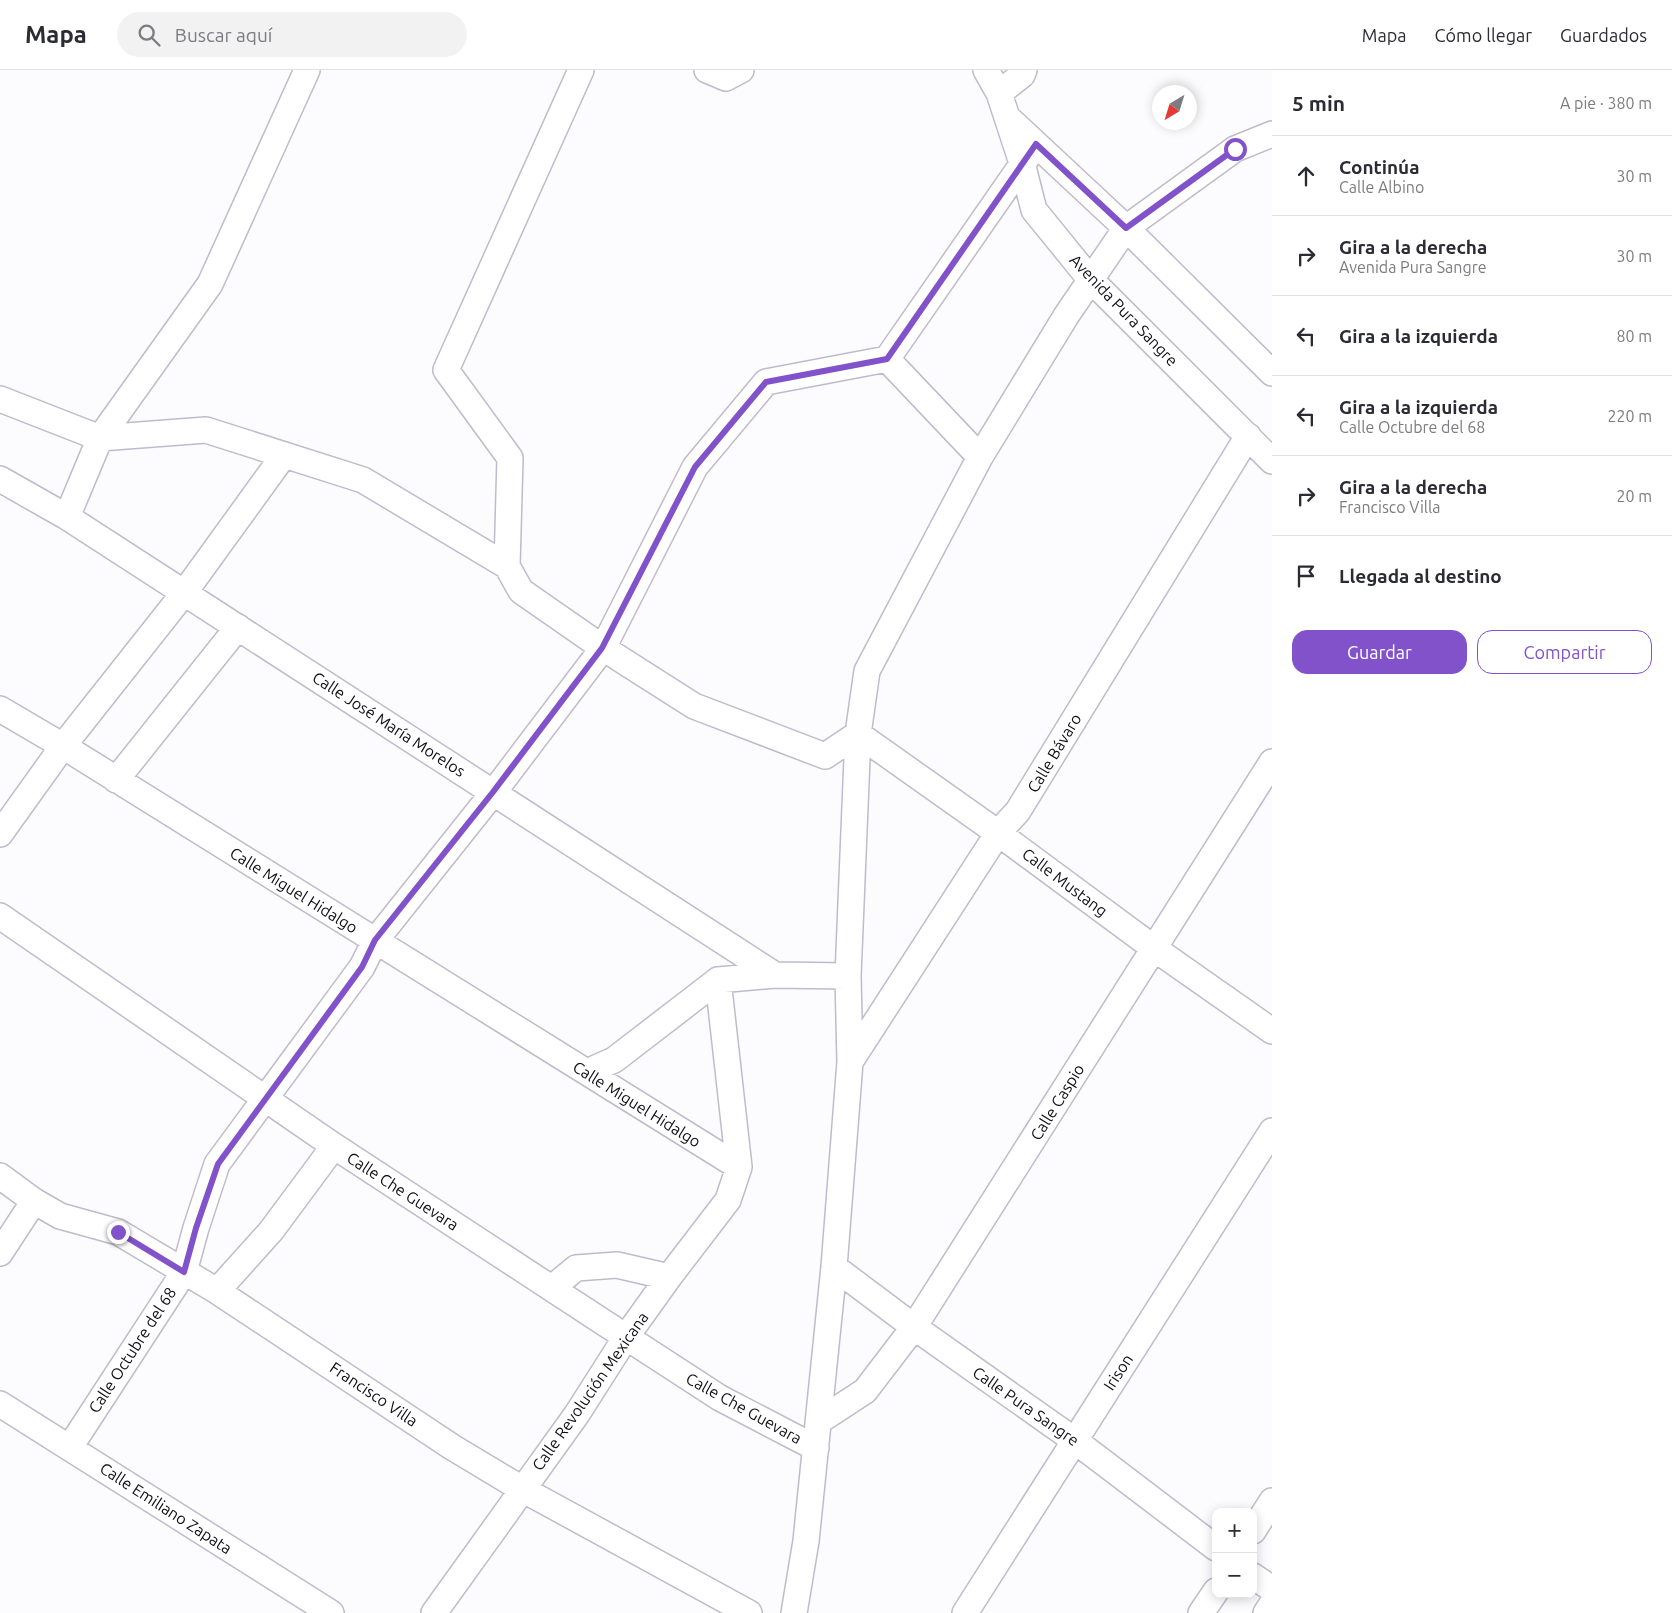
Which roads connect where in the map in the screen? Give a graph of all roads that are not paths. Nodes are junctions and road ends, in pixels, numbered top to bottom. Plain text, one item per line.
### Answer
1 (307, 70) edge
2 (581, 70) edge
3 (986, 70) edge
4 (1024, 70) edge
5 (999, 93) junction
6 (1272, 134) edge
7 (1029, 154) junction
8 (1126, 228) junction
9 (1091, 280) junction
10 (887, 359) junction
11 (1272, 373) edge
12 (0, 400) edge
13 (1248, 436) junction
14 (100, 438) junction
15 (284, 455) junction
16 (980, 457) junction
17 (1272, 461) edge
18 (0, 479) edge
19 (67, 516) junction
20 (507, 566) junction
21 (184, 594) junction
22 (238, 627) junction
23 (602, 648) junction
24 (0, 709) edge
25 (858, 734) junction
26 (63, 746) junction
27 (1272, 762) edge
28 (116, 780) junction
29 (493, 792) junction
30 (998, 832) junction
31 (0, 834) edge
32 (0, 916) edge
33 (375, 940) junction
34 (1155, 949) junction
35 (775, 975) junction
36 (848, 976) junction
37 (718, 980) junction
38 (1272, 1031) edge
39 (850, 1062) junction
40 (586, 1072) junction
41 (265, 1099) junction
42 (1272, 1131) edge
43 (334, 1146) junction
44 (739, 1168) junction
45 (0, 1176) edge
46 (34, 1201) junction
47 (0, 1253) edge
48 (834, 1267) junction
49 (184, 1272) junction
50 (669, 1277) junction
51 (552, 1288) junction
52 (217, 1291) junction
53 (914, 1327) junction
54 (626, 1337) junction
55 (0, 1404) edge
56 (819, 1421) junction
57 (1074, 1440) junction
58 (70, 1447) junction
59 (816, 1448) junction
60 (522, 1489) junction
61 (1272, 1501) edge
62 (1257, 1525) edge
63 (1212, 1545) edge
64 (1257, 1579) edge
65 (1272, 1589) edge
66 (1212, 1597) edge
67 (1272, 1604) edge
68 (331, 1613) edge
69 (434, 1613) edge
70 (749, 1613) edge
71 (794, 1613) edge
72 (965, 1613) edge
73 (1201, 1613) edge
74 (1266, 1613) edge

1 - 14 street
2 - 20 street
3 - 5 street, Avenida Pura Sangre
4 - 5 street
5 - 7 street, Avenida Pura Sangre
6 - 8 street
7 - 8 street, Avenida Pura Sangre
7 - 9 street, Avenida Pura Sangre
7 - 10 street
8 - 9 street
8 - 11 street, Avenida Pura Sangre
9 - 13 street, Avenida Pura Sangre
9 - 16 street
10 - 16 street
10 - 23 street, Calle Octubre del 68
12 - 14 street
13 - 17 street, Avenida Pura Sangre
13 - 30 street, Calle Bávaro
14 - 15 street
14 - 19 street
15 - 20 street
15 - 21 street
16 - 25 street
18 - 19 street, Calle José María Morelos
19 - 21 street, Calle José María Morelos
20 - 23 street
21 - 22 street, Calle José María Morelos
21 - 26 street
22 - 28 street
22 - 29 street, Calle José María Morelos
23 - 25 street
23 - 29 street, Calle Octubre del 68
24 - 26 street, Calle Miguel Hidalgo
25 - 30 street, Calle Mustang
25 - 36 street
26 - 28 street, Calle Miguel Hidalgo
26 - 31 street
27 - 34 street, Calle Caspio
28 - 33 street, Calle Miguel Hidalgo
29 - 33 street, Calle Octubre del 68
29 - 35 street, Calle José María Morelos
30 - 34 street, Calle Mustang
30 - 39 street, Calle Bávaro
32 - 41 street, Calle Che Guevara
33 - 40 street, Calle Miguel Hidalgo
33 - 41 street, Calle Octubre del 68
34 - 38 street, Calle Mustang
34 - 53 street, Calle Caspio
35 - 36 street
35 - 37 street
36 - 39 street
37 - 40 street
37 - 44 street
39 - 48 street
40 - 44 street, Calle Miguel Hidalgo
41 - 43 street, Calle Che Guevara
41 - 49 street, Calle Octubre del 68
42 - 57 street, Irison
43 - 51 street, Calle Che Guevara
43 - 52 street
44 - 50 street, Calle Revolución Mexicana
45 - 46 street, Francisco Villa
46 - 47 street
46 - 49 street, Francisco Villa
48 - 53 street, Calle Pura Sangre
48 - 56 street
49 - 52 street, Francisco Villa
49 - 58 street, Calle Octubre del 68
50 - 51 street
50 - 54 street, Calle Revolución Mexicana
51 - 54 street, Calle Che Guevara
52 - 60 street, Francisco Villa
53 - 56 street, Calle Caspio
53 - 57 street, Calle Pura Sangre
54 - 59 street, Calle Che Guevara
54 - 60 street, Calle Revolución Mexicana
55 - 58 street, Calle Emiliano Zapata
56 - 59 street
57 - 63 street, Calle Pura Sangre
57 - 72 street, Irison
58 - 68 street, Calle Emiliano Zapata
59 - 71 street
60 - 69 street, Calle Revolución Mexicana
60 - 70 street, Francisco Villa
61 - 62 street
64 - 65 street
66 - 73 street
67 - 74 street

